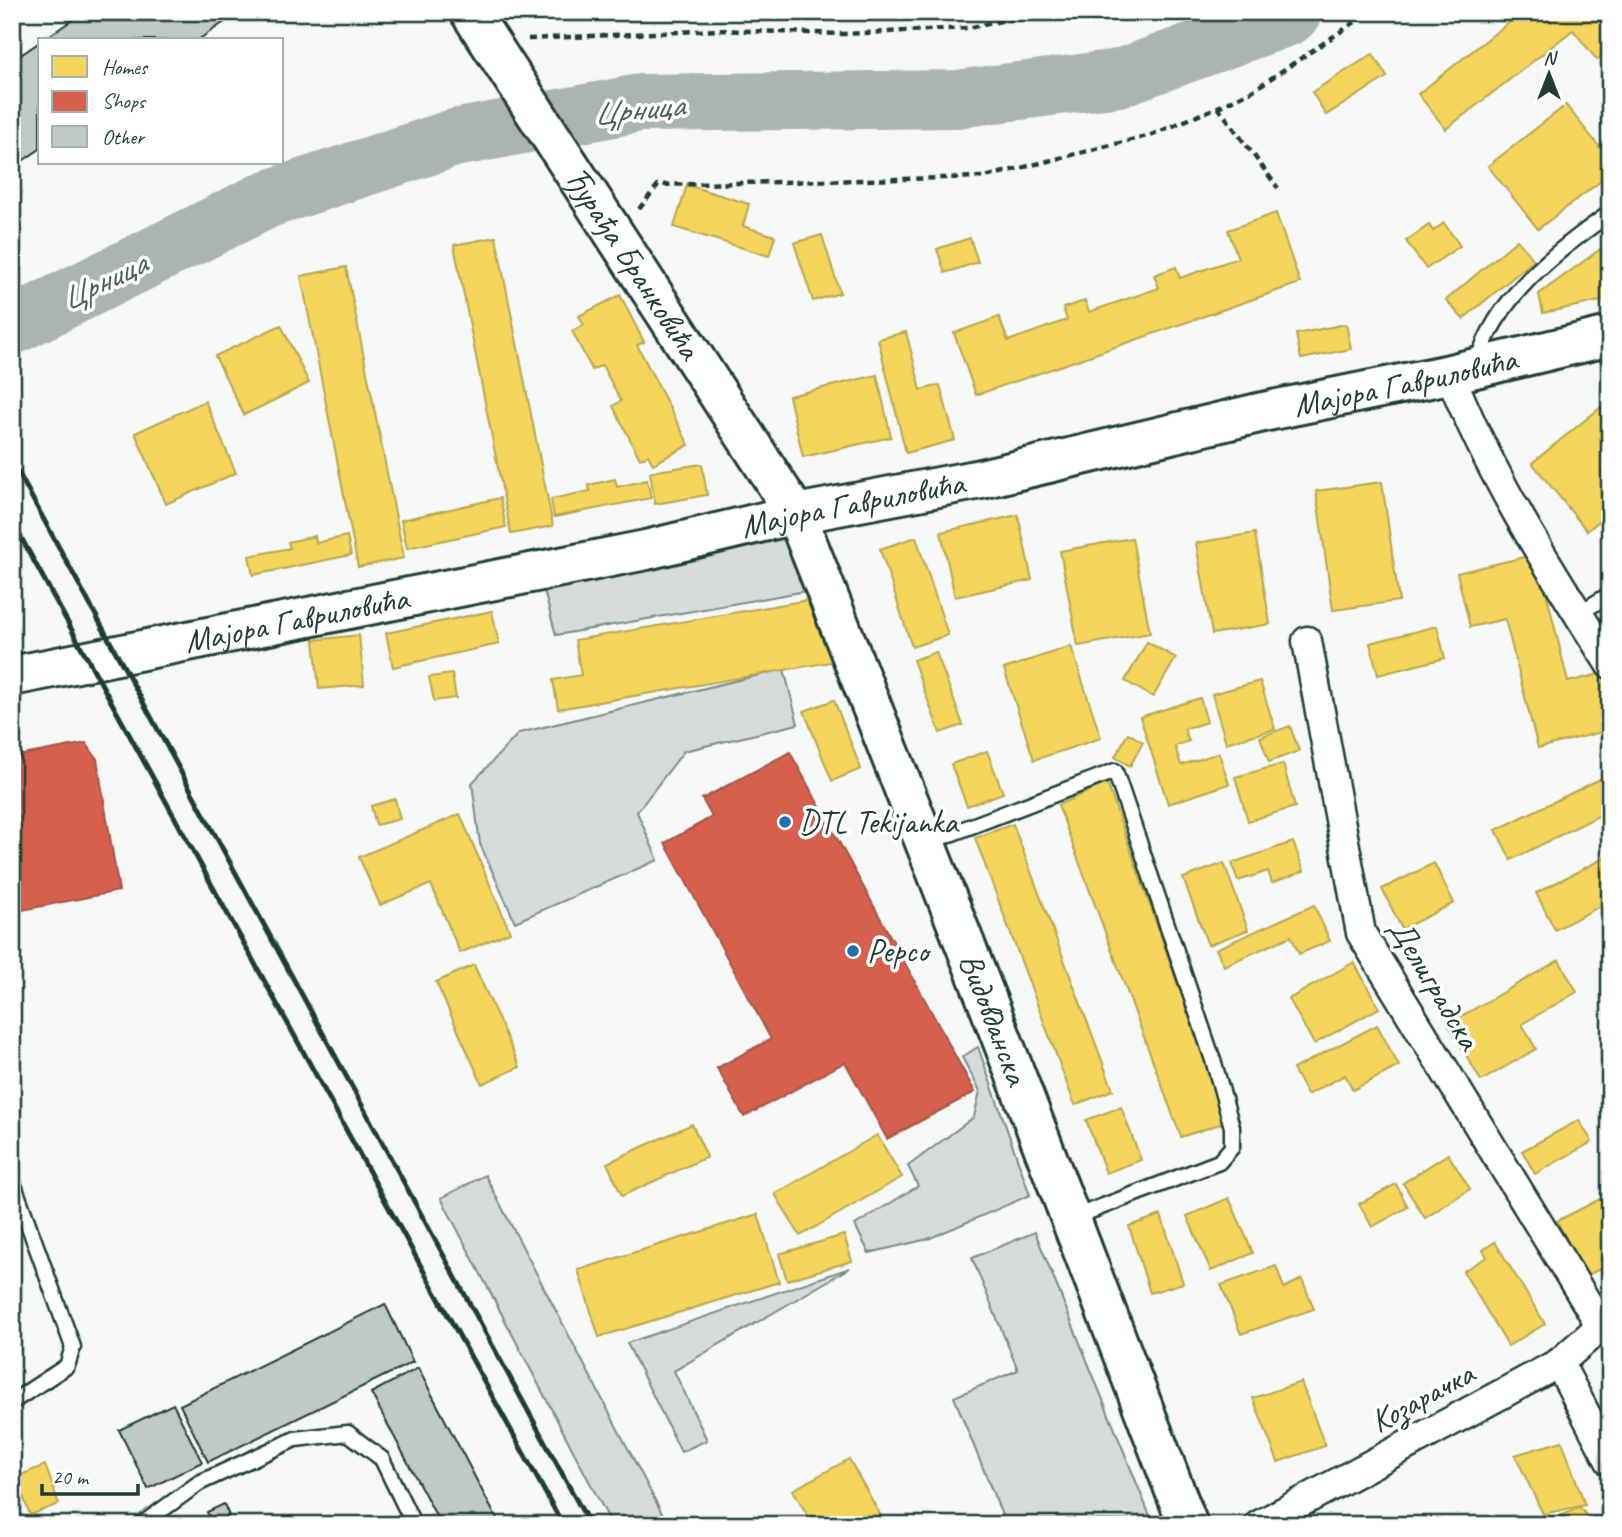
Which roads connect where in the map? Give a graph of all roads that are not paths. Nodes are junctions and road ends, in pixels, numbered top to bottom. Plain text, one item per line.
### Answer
1 (479, 27) edge
2 (1610, 213) edge
3 (1610, 336) edge
4 (1462, 371) junction
5 (796, 514) junction
6 (1610, 594) edge
7 (1578, 614) junction
8 (1307, 641) dead end
9 (1610, 664) edge
10 (12, 676) edge
11 (926, 844) junction
12 (12, 1180) edge
13 (1071, 1219) junction
14 (1605, 1322) edge
15 (1559, 1363) junction
16 (12, 1402) edge
17 (1610, 1461) edge
18 (141, 1525) edge
19 (414, 1525) edge
20 (1188, 1525) edge
21 (1259, 1525) edge

1 - 5 main road, Ђурађа Бранковића
2 - 4 lane
3 - 4 main road, Мајора Гавриловића
4 - 5 main road, Мајора Гавриловића
4 - 7 street
5 - 10 main road, Мајора Гавриловића
5 - 11 main road, Видовданска
6 - 7 lane
7 - 9 street
8 - 14 street, Делиградска
11 - 13 main road, Видовданска
11 - 13 lane
12 - 16 lane
13 - 20 main road, Видовданска
14 - 15 street, Козарачка
15 - 17 street
15 - 21 street, Козарачка
18 - 19 lane

